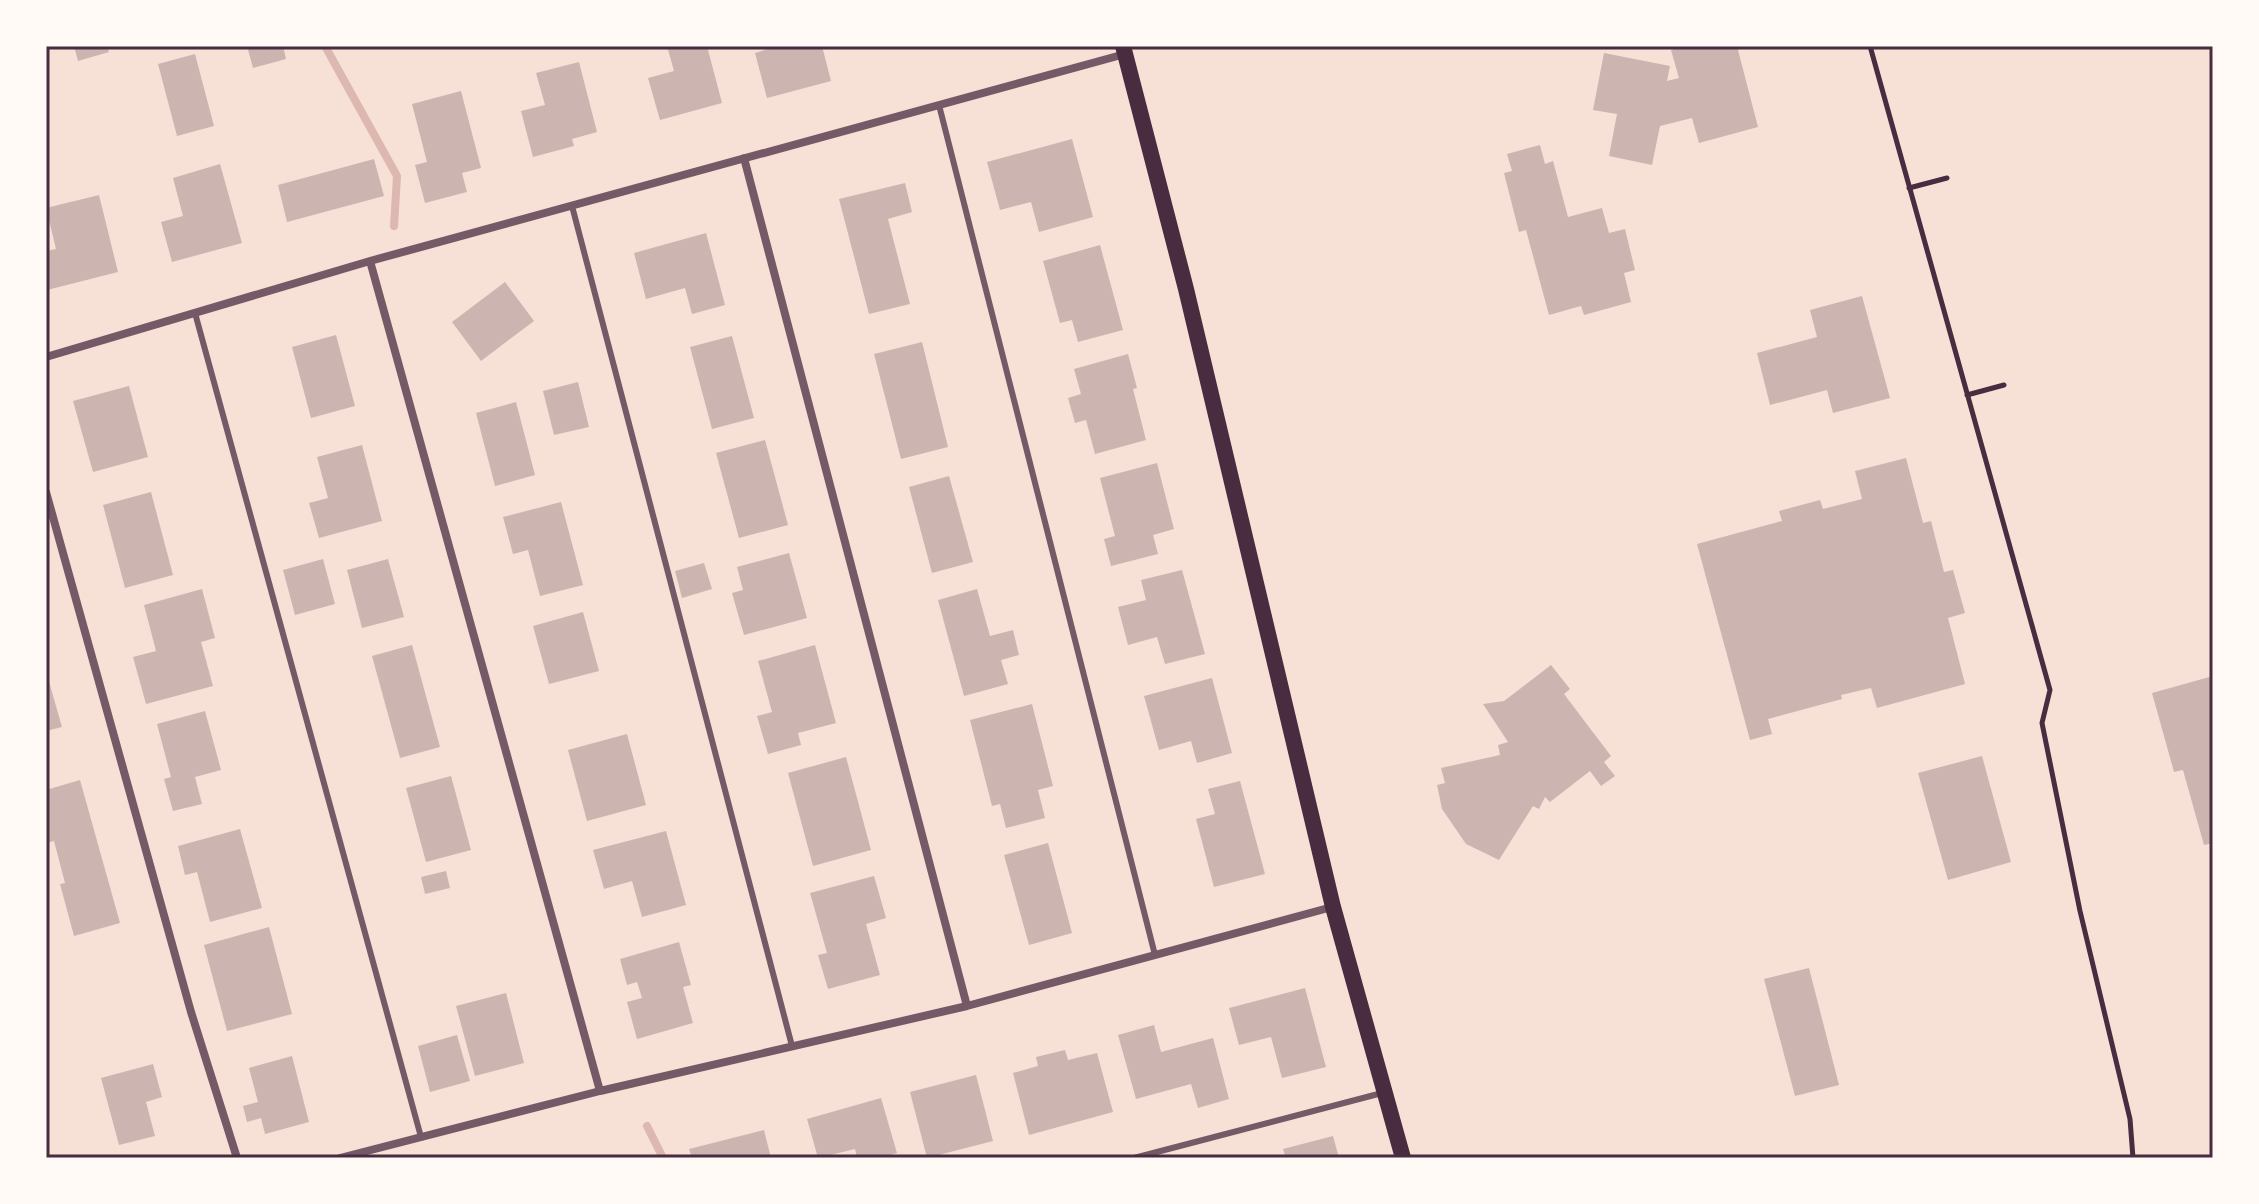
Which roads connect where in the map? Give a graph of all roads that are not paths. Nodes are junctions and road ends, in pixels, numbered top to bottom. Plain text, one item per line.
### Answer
1 (1124, 50) edge
2 (939, 105) junction
3 (744, 158) junction
4 (572, 206) junction
5 (370, 261) junction
6 (195, 313) junction
7 (46, 357) edge
8 (46, 492) edge
9 (1333, 907) junction
10 (1155, 955) junction
11 (967, 1006) junction
12 (792, 1046) junction
13 (600, 1091) junction
14 (1385, 1092) junction
15 (421, 1137) junction
16 (237, 1158) edge
17 (340, 1158) edge
18 (1134, 1158) edge
19 (1403, 1158) edge

1 - 2 street
1 - 9 main road
2 - 3 street
2 - 10 lane
3 - 4 street
3 - 11 street
4 - 5 street
4 - 12 lane
5 - 6 street
5 - 13 street
6 - 7 street
6 - 15 lane
8 - 16 street
9 - 10 street
9 - 14 main road
10 - 11 street
11 - 12 street
12 - 13 street
13 - 15 street
14 - 18 lane
14 - 19 main road
15 - 17 street

